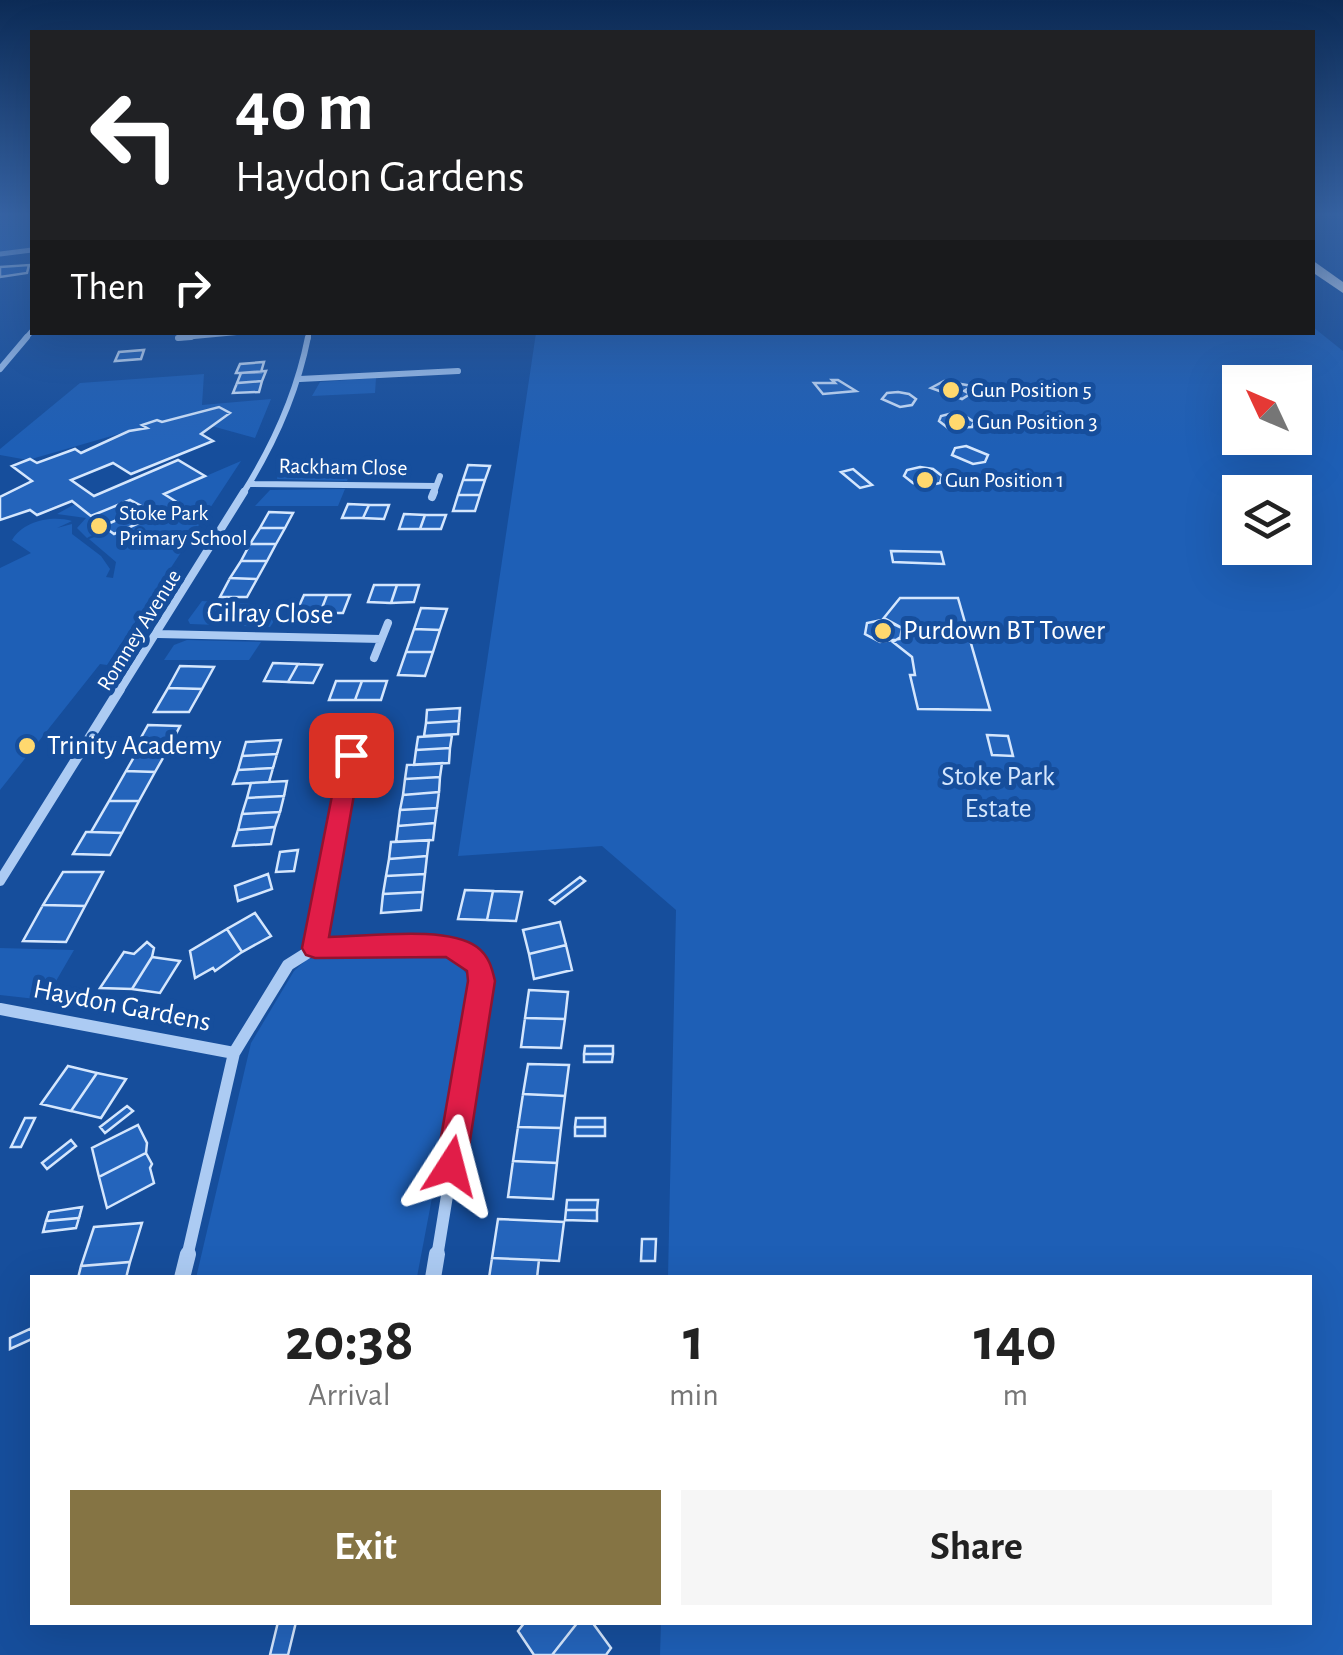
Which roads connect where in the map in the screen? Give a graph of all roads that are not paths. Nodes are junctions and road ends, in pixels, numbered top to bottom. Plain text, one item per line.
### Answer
1 (30, 333) edge
2 (179, 335) edge
3 (308, 335) edge
4 (176, 346) dead end
5 (0, 368) edge
6 (458, 370) dead end
7 (300, 379) junction
8 (250, 484) junction
9 (432, 498) dead end
10 (388, 622) dead end
11 (158, 634) junction
12 (381, 639) junction
13 (374, 658) dead end
14 (364, 736) dead end
15 (351, 755) junction
16 (328, 756) dead end
17 (0, 882) edge
18 (315, 948) junction
19 (0, 1009) edge
20 (234, 1053) junction
21 (183, 1275) edge
22 (433, 1275) edge

1 - 5 street
2 - 4 street
3 - 7 street, Romney Avenue
6 - 7 street
7 - 8 street, Romney Avenue
8 - 9 street, Rackham Close
8 - 11 street, Romney Avenue
10 - 12 street
11 - 12 street, Gilray Close
11 - 17 street, Romney Avenue
12 - 13 street
14 - 15 street
15 - 16 street
15 - 18 street
18 - 20 street, Haydon Gardens
18 - 22 street
19 - 20 street, Haydon Gardens
20 - 21 street, Haydon Gardens

